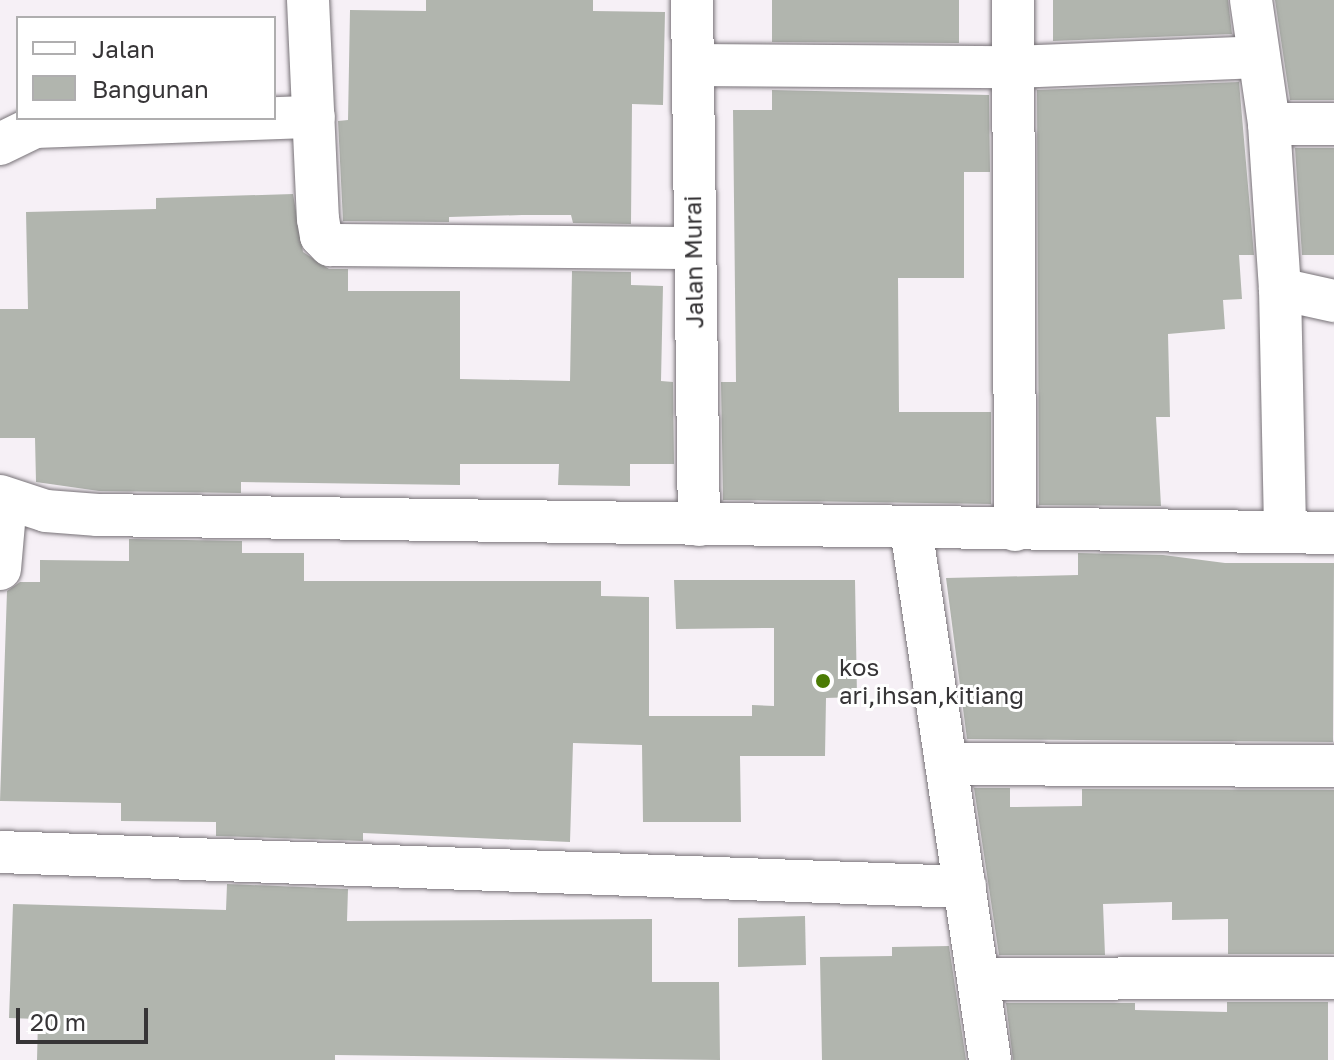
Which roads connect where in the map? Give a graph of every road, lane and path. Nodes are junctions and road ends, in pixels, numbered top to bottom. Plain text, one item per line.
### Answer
1 (308, 0) edge
2 (692, 0) edge
3 (1013, 0) edge
4 (1251, 0) edge
5 (1259, 57) junction
6 (693, 65) junction
7 (1013, 67) junction
8 (314, 117) junction
9 (276, 118) edge
10 (230, 120) edge
11 (1269, 124) junction
12 (1334, 124) edge
13 (0, 144) edge
14 (691, 248) junction
15 (1280, 289) junction
16 (1334, 301) edge
17 (3, 498) edge
18 (699, 525) junction
19 (911, 528) junction
20 (1015, 530) junction
21 (1285, 532) junction
22 (1334, 533) edge
23 (0, 569) edge
24 (947, 764) junction
25 (1334, 766) edge
26 (0, 852) edge
27 (965, 887) junction
28 (1334, 978) edge
29 (978, 979) junction
30 (990, 1060) edge

1 - 8 street
2 - 6 street, Jalan Murai
3 - 7 street
4 - 5 street
5 - 7 street
5 - 11 street
6 - 7 street
6 - 14 street, Jalan Murai
7 - 20 street
8 - 9 street
8 - 14 street
10 - 13 street
11 - 12 street
11 - 15 street
14 - 18 street, Jalan Murai
15 - 16 street
15 - 21 street
17 - 18 street
17 - 23 street
18 - 19 street
19 - 20 street
19 - 24 street
20 - 21 street
21 - 22 street
24 - 25 street
24 - 27 street
26 - 27 street
27 - 29 street
28 - 29 street
29 - 30 street

